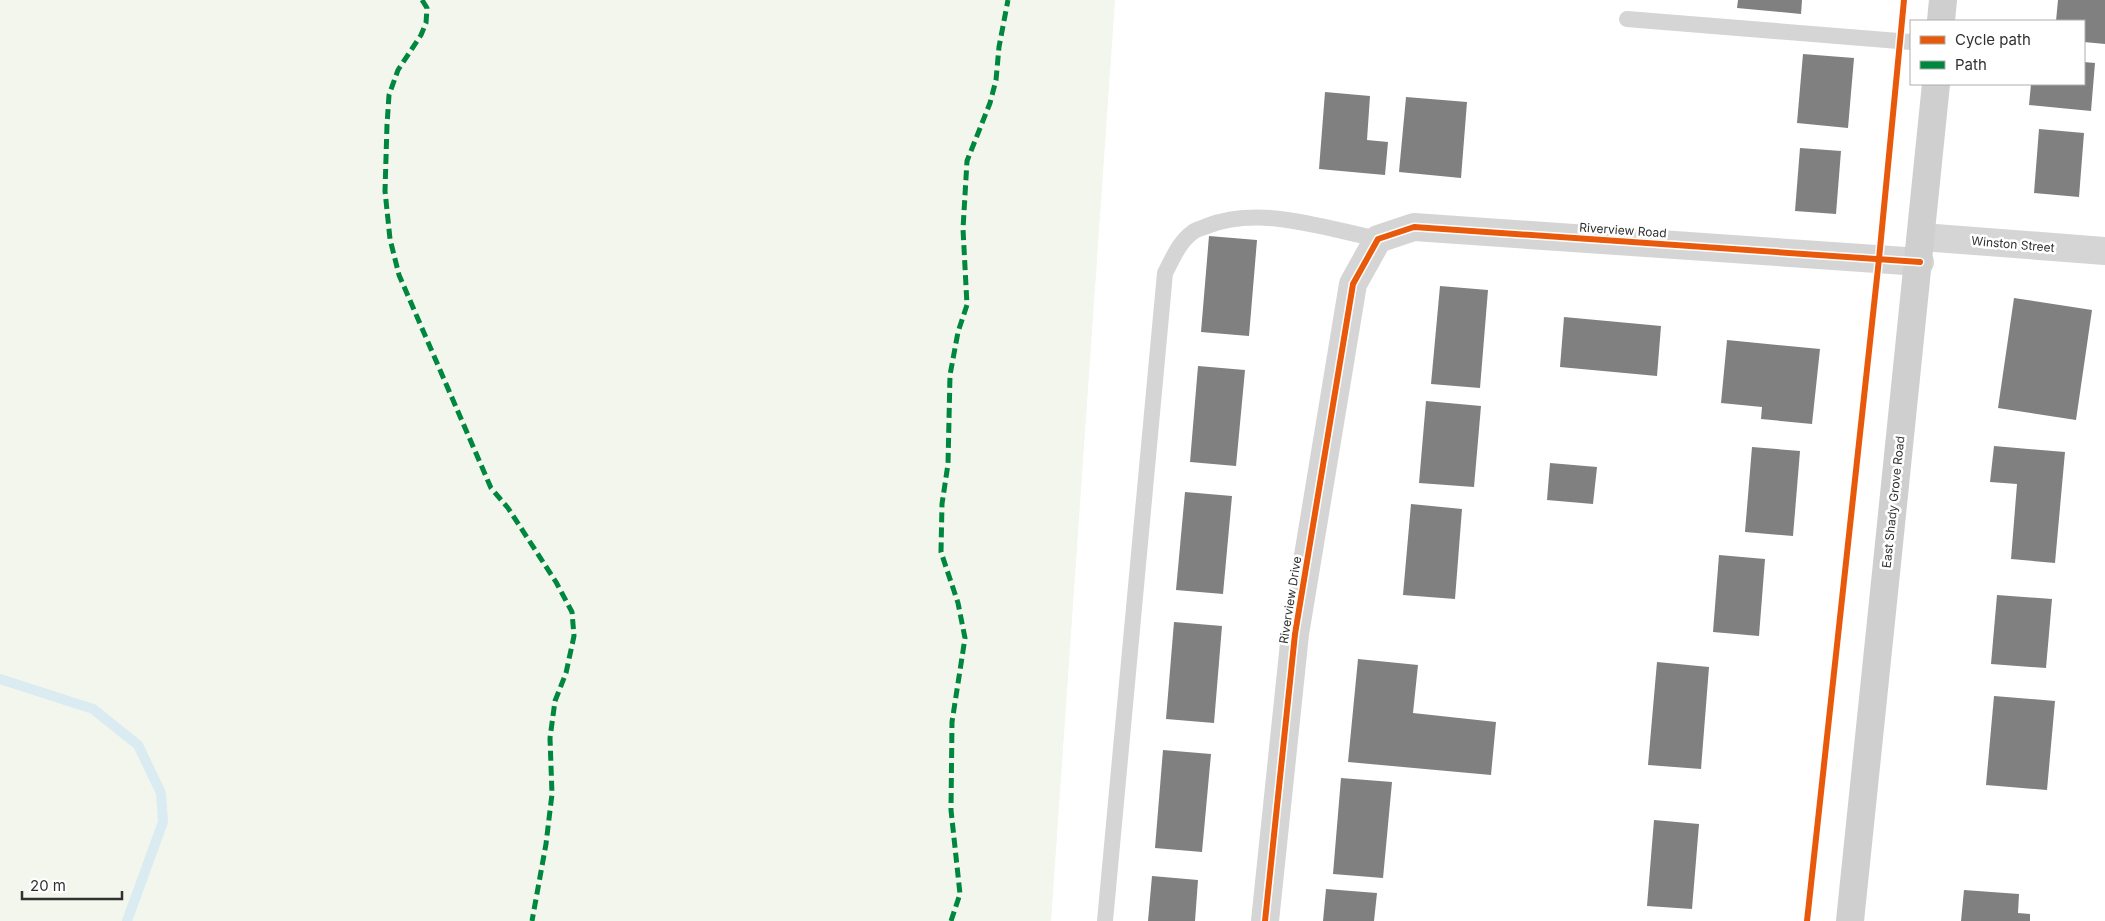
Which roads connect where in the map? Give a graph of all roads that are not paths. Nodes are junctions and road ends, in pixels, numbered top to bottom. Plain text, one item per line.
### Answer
1 (1943, 0) edge
2 (1627, 19) dead end
3 (1941, 20) edge
4 (1910, 42) edge
5 (1936, 85) edge
6 (1378, 239) junction
7 (1921, 250) junction
8 (2105, 251) edge
9 (1105, 921) edge
10 (1265, 921) edge
11 (1850, 921) edge

1 - 3 main road
2 - 4 lane
5 - 7 main road, East Shady Grove Road
6 - 7 street, Riverview Road
6 - 9 lane
6 - 10 street, Riverview Drive
7 - 8 street, Winston Street
7 - 11 main road, East Shady Grove Road

